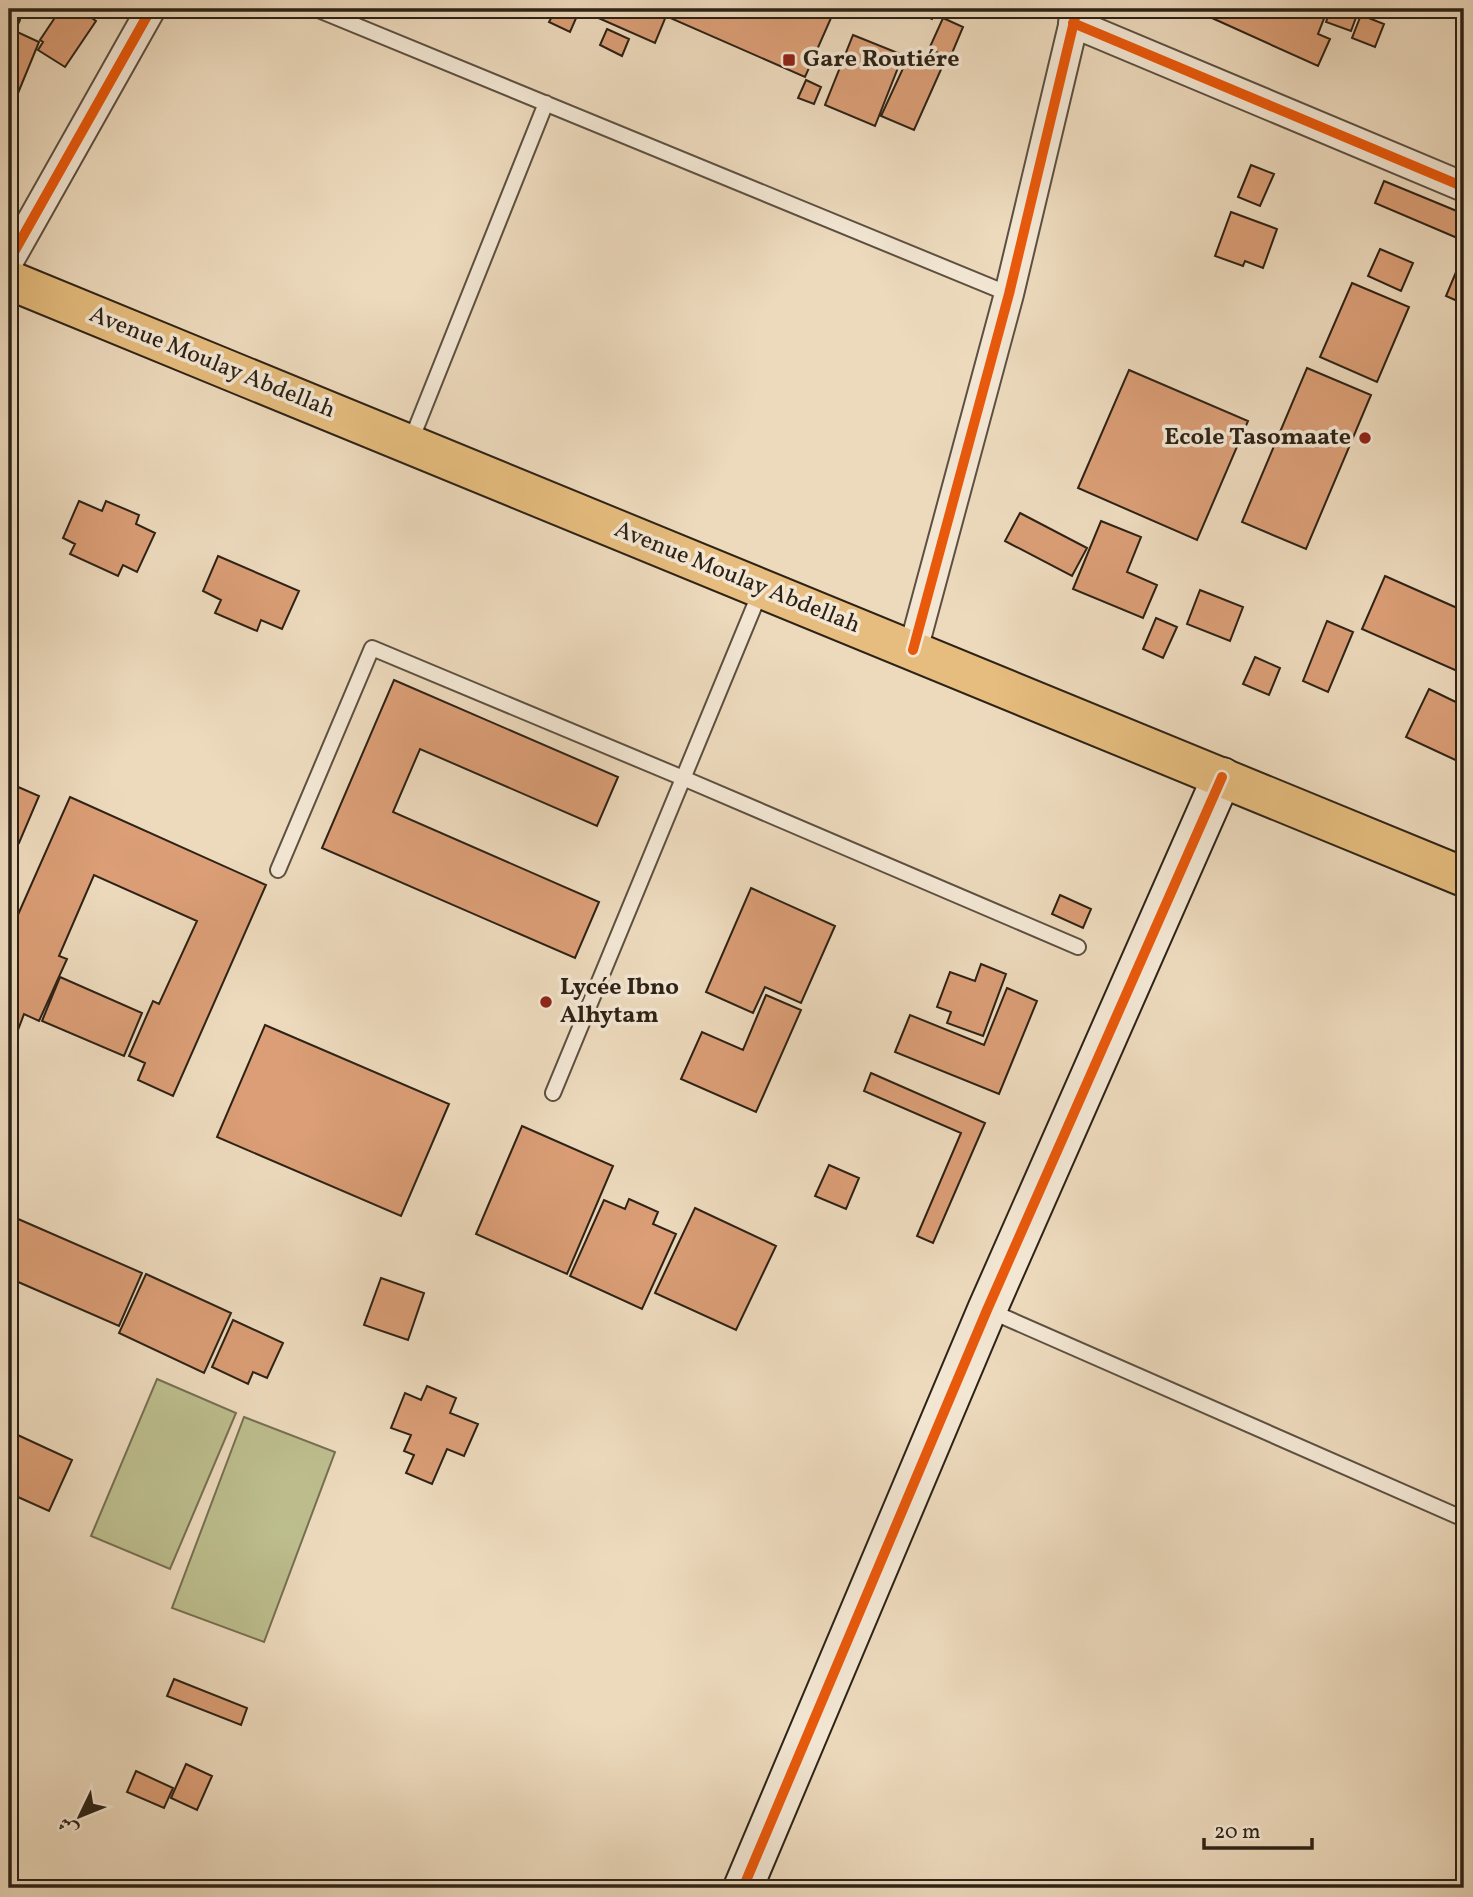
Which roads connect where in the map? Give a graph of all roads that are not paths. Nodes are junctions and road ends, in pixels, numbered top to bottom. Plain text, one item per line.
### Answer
1 (151, 9) edge
2 (316, 9) edge
3 (1075, 16) edge
4 (546, 103) junction
5 (1464, 187) edge
6 (9, 261) edge
7 (9, 280) edge
8 (1009, 294) junction
9 (410, 444) junction
10 (761, 589) junction
11 (913, 650) junction
12 (1222, 777) junction
13 (684, 778) junction
14 (278, 870) dead end
15 (1464, 877) edge
16 (1078, 947) dead end
17 (554, 1093) dead end
18 (987, 1310) junction
19 (1464, 1519) edge
20 (743, 1888) edge

1 - 6 street
2 - 4 lane
3 - 5 street
3 - 8 street
4 - 8 lane
4 - 9 lane
7 - 9 main road, Avenue Moulay Abdellah
8 - 11 street
9 - 10 main road, Avenue Moulay Abdellah
10 - 11 main road, Avenue Moulay Abdellah
10 - 13 lane
11 - 12 main road, Avenue Moulay Abdellah
12 - 15 main road, Avenue Moulay Abdellah
12 - 18 street
13 - 14 lane
13 - 16 lane
13 - 17 lane
18 - 19 lane
18 - 20 street

